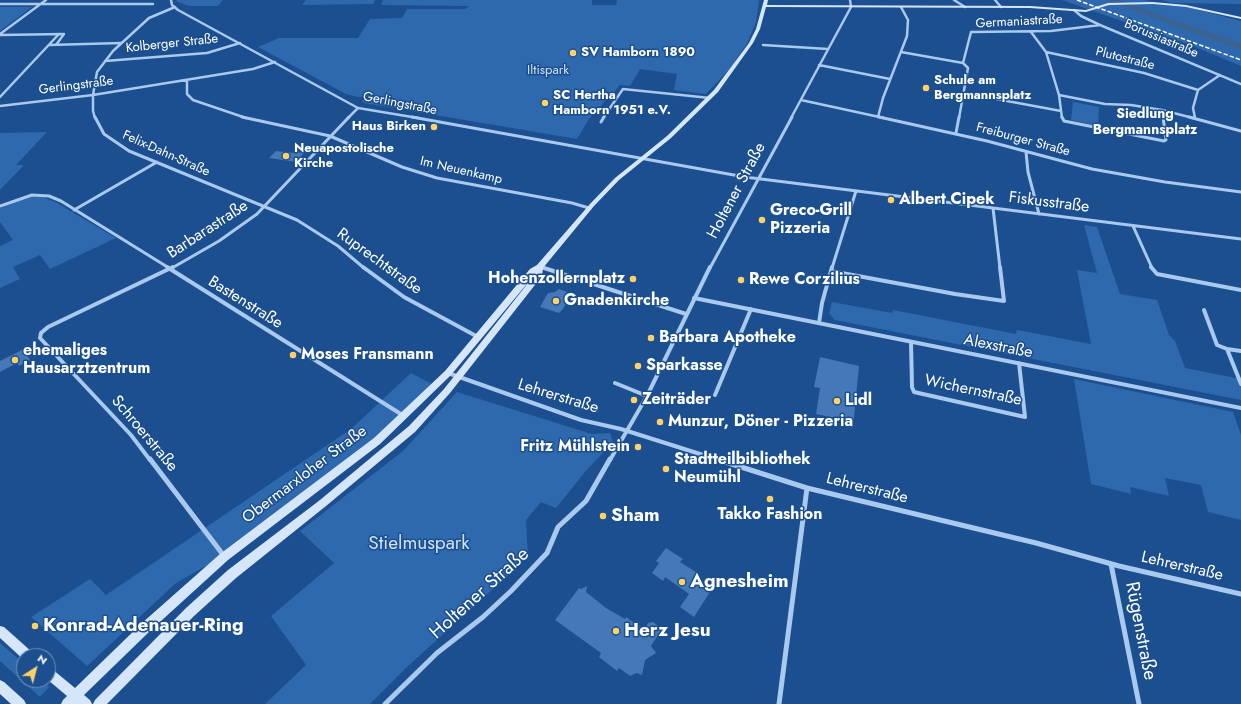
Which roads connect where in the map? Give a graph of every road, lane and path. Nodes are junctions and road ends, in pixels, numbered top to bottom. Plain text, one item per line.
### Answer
1 (46, 0) edge
2 (171, 0) edge
3 (850, 0) edge
4 (954, 0) edge
5 (995, 0) edge
6 (765, 3) edge
7 (0, 4) edge
8 (40, 4) junction
9 (153, 4) dead end
10 (175, 7) junction
11 (851, 7) junction
12 (901, 7) junction
13 (965, 7) junction
14 (1001, 7) junction
15 (1074, 10) junction
16 (1241, 18) edge
17 (1100, 25) junction
18 (1031, 32) junction
19 (59, 34) junction
20 (0, 35) edge
21 (121, 43) junction
22 (240, 43) junction
23 (49, 45) junction
24 (56, 45) junction
25 (763, 45) dead end
26 (828, 48) junction
27 (901, 52) junction
28 (1046, 52) junction
29 (105, 61) junction
30 (275, 62) junction
31 (963, 63) junction
32 (819, 65) junction
33 (1220, 75) junction
34 (890, 79) junction
35 (187, 80) junction
36 (1241, 84) edge
37 (1198, 90) junction
38 (964, 93) junction
39 (93, 95) junction
40 (1059, 95) junction
41 (0, 97) edge
42 (710, 98) junction
43 (800, 100) junction
44 (0, 106) edge
45 (358, 108) junction
46 (1162, 110) junction
47 (1061, 111) junction
48 (878, 117) junction
49 (1195, 118) junction
50 (601, 122) dead end
51 (1241, 131) edge
52 (956, 133) junction
53 (330, 136) junction
54 (1026, 152) junction
55 (642, 158) junction
56 (157, 162) junction
57 (758, 179) junction
58 (856, 191) junction
59 (1241, 192) edge
60 (0, 206) edge
61 (266, 206) junction
62 (589, 208) junction
63 (993, 208) junction
64 (74, 210) junction
65 (1039, 214) junction
66 (1133, 226) junction
67 (1241, 239) edge
68 (540, 267) junction
69 (169, 270) junction
70 (831, 271) junction
71 (1241, 290) edge
72 (694, 298) junction
73 (751, 309) junction
74 (1204, 310) dead end
75 (686, 314) junction
76 (819, 323) junction
77 (41, 333) joint
78 (478, 337) junction
79 (911, 342) junction
80 (1227, 349) junction
81 (1241, 351) edge
82 (1019, 363) junction
83 (448, 373) junction
84 (458, 377) junction
85 (615, 383) dead end
86 (1241, 384) edge
87 (715, 395) dead end
88 (647, 396) junction
89 (1241, 408) edge
90 (404, 416) junction
91 (626, 431) junction
92 (807, 488) junction
93 (224, 557) junction
94 (1111, 564) junction
95 (1241, 594) edge
96 (0, 631) edge
97 (19, 648) edge
98 (56, 682) edge
99 (0, 686) edge
100 (71, 700) edge
101 (20, 704) edge
102 (86, 704) edge
103 (99, 704) edge
104 (385, 704) edge
105 (778, 704) edge
106 (1139, 704) edge

1 - 8 street
2 - 10 street
3 - 11 street
4 - 13 street
5 - 14 street
6 - 11 street
6 - 42 street, Obermarxloher Straße
7 - 8 street
8 - 9 street
8 - 20 street
10 - 21 street, Felix-Dahn-Straße
10 - 22 street
11 - 12 street
11 - 26 street, Holtener Straße
12 - 13 street
12 - 27 street
13 - 14 street
14 - 15 street
15 - 16 street
15 - 17 street, Borussiastraße
17 - 18 street, Germaniastraße
17 - 33 street, Borussiastraße
18 - 28 street
18 - 31 street, Germaniastraße
19 - 20 street
19 - 23 street
19 - 24 street
21 - 24 street
21 - 29 street, Felix-Dahn-Straße
22 - 29 street, Kolberger Straße
22 - 30 street
23 - 24 street
23 - 41 street
25 - 26 street
26 - 32 street, Holtener Straße
27 - 31 street
27 - 34 street
28 - 37 street, Plutostraße
28 - 40 street
29 - 39 street, Felix-Dahn-Straße
30 - 35 street, Gerlingstraße
30 - 45 street, Gerlingstraße
31 - 38 street, Germaniastraße
32 - 34 street
32 - 43 street, Holtener Straße
33 - 36 street, Borussiastraße
33 - 37 street
34 - 48 street
35 - 39 street, Gerlingstraße
35 - 53 street, Im Neuenkamp
37 - 49 street
38 - 47 street
38 - 52 street, Germaniastraße
39 - 44 street, Gerlingstraße
39 - 56 street, Felix-Dahn-Straße
40 - 46 street
40 - 47 street
42 - 50 street
42 - 55 street, Obermarxloher Straße
43 - 48 street, Freiburger Straße
43 - 57 street, Holtener Straße
45 - 53 street, Barbarastraße
45 - 55 street, Gerlingstraße
46 - 47 street
46 - 49 street
48 - 52 street, Freiburger Straße
49 - 51 street
52 - 54 street, Freiburger Straße
53 - 61 street, Barbarastraße
53 - 62 street, Im Neuenkamp
54 - 59 street, Freiburger Straße
54 - 65 street
55 - 57 street, Gerlingstraße
55 - 62 street, Obermarxloher Straße
56 - 61 street, Felix-Dahn-Straße
56 - 64 street
57 - 58 street, Fiskusstraße
57 - 72 street, Holtener Straße
58 - 63 street, Fiskusstraße
58 - 70 street
60 - 64 street, Bastenstraße
61 - 69 street, Barbarastraße
61 - 78 street, Ruprechtstraße
62 - 68 street, Obermarxloher Straße
63 - 65 street, Fiskusstraße
63 - 70 street
64 - 69 street, Bastenstraße
65 - 66 street, Fiskusstraße
66 - 67 street, Fiskusstraße
66 - 71 street
68 - 75 street
68 - 78 street, Obermarxloher Straße
68 - 84 street, Obermarxloher Straße
69 - 77 street, Barbarastraße
69 - 90 street, Bastenstraße
70 - 76 street
72 - 73 street, Alexstraße
72 - 75 street, Holtener Straße
73 - 76 street, Alexstraße
73 - 87 street
74 - 80 street
75 - 88 street, Holtener Straße
76 - 79 street, Alexstraße
77 - 93 street, Schroerstraße
78 - 83 street, Obermarxloher Straße
79 - 82 street, Alexstraße
79 - 82 street, Wichernstraße
80 - 81 street
80 - 86 street
82 - 89 street, Alexstraße
83 - 84 street, Lehrerstraße
83 - 90 street, Obermarxloher Straße
84 - 91 street, Lehrerstraße
84 - 103 street, Obermarxloher Straße
85 - 88 street
88 - 91 street, Holtener Straße
90 - 93 street, Obermarxloher Straße
91 - 92 street, Lehrerstraße
91 - 104 street, Holtener Straße
92 - 94 street, Lehrerstraße
92 - 105 street
93 - 100 street, Obermarxloher Straße
94 - 95 street, Lehrerstraße
94 - 106 street, Rügenstraße
96 - 97 street
98 - 100 street
99 - 101 street
100 - 102 street

